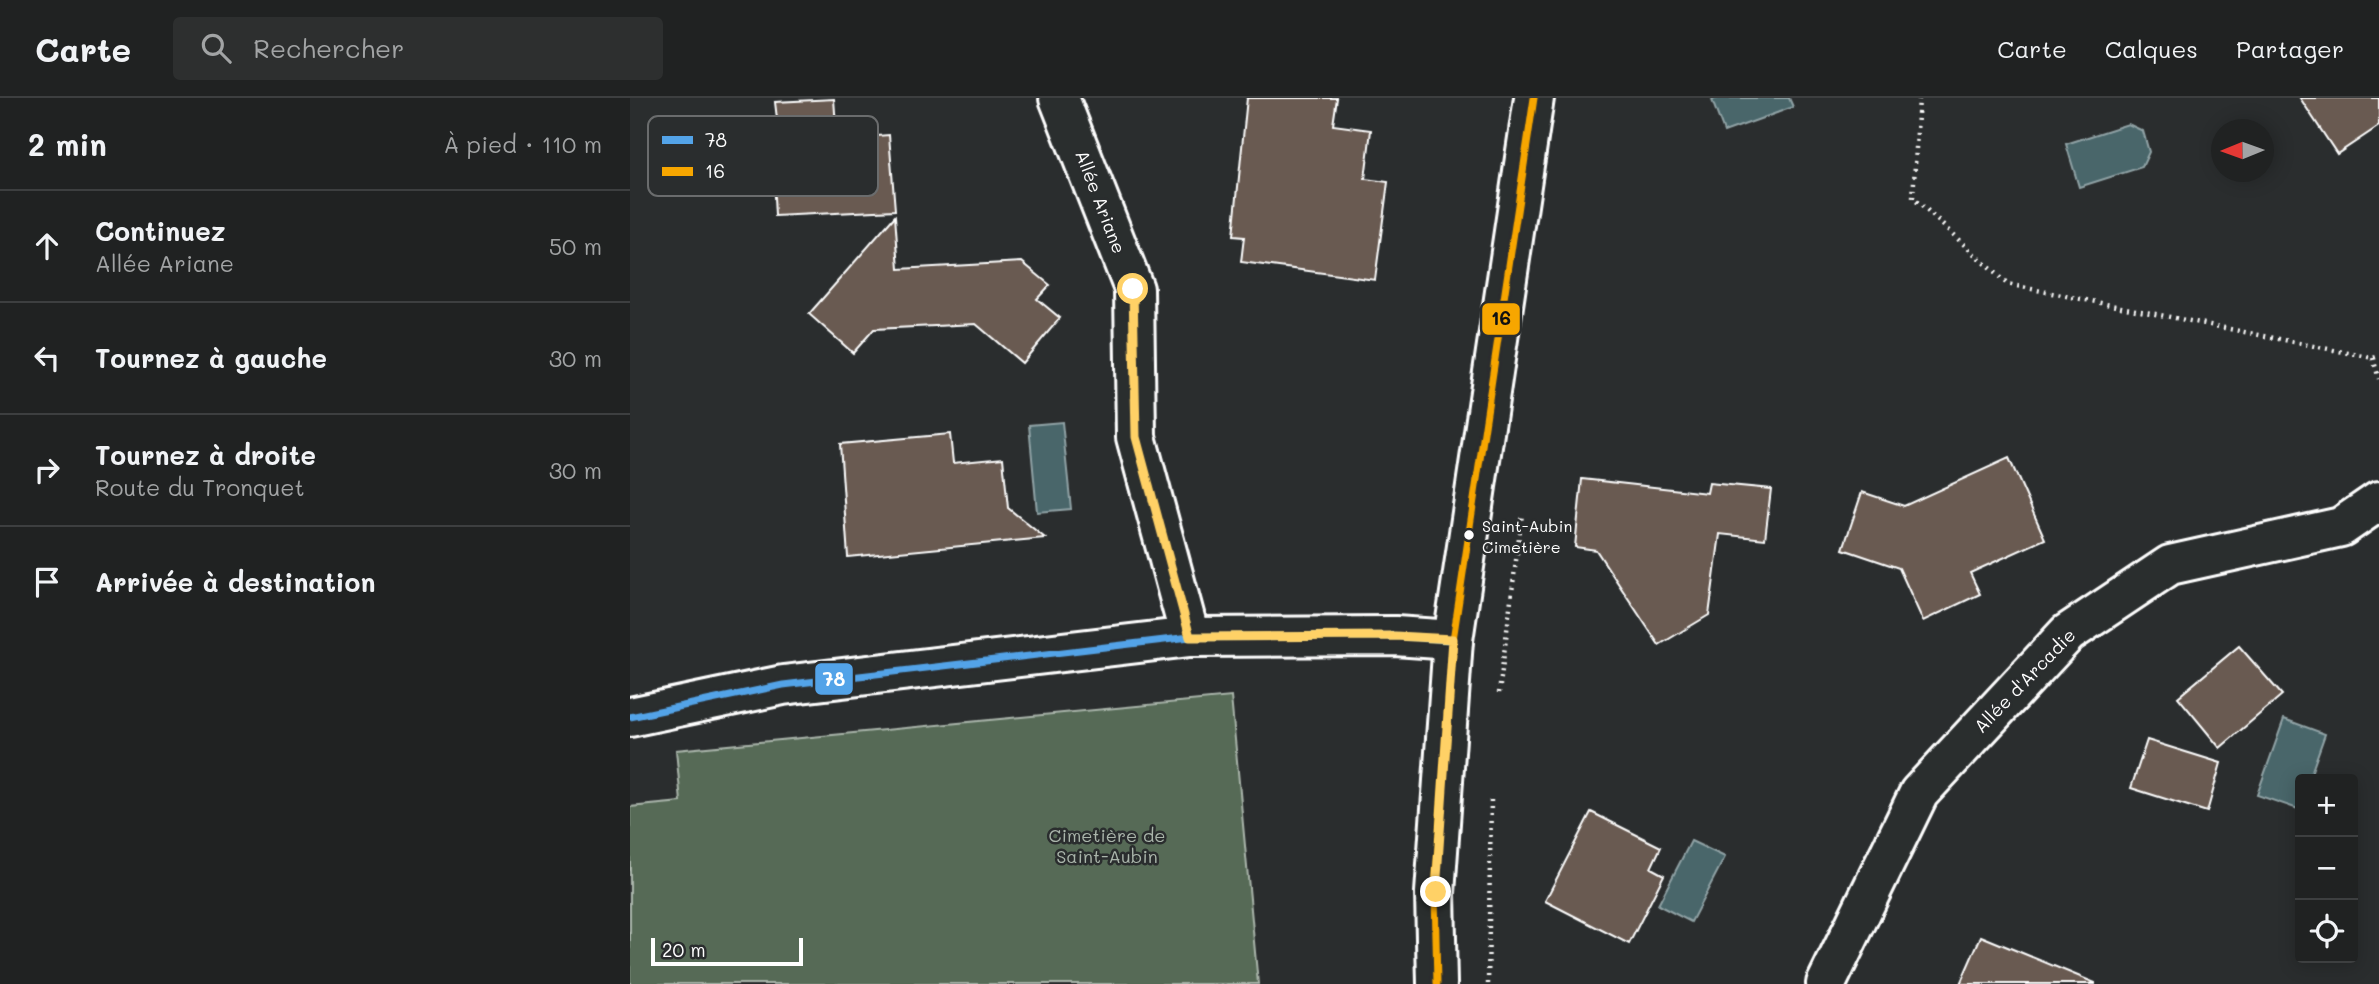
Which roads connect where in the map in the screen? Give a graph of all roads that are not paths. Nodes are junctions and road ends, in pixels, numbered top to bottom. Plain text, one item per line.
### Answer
1 (1059, 98) edge
2 (1534, 98) edge
3 (2379, 501) edge
4 (1190, 637) junction
5 (1453, 639) junction
6 (630, 717) edge
7 (1437, 984) edge
8 (1826, 984) edge

1 - 4 street, Allée Ariane
2 - 5 street
3 - 8 street, Allée d'Arcadie
4 - 5 street
4 - 6 street
5 - 7 street

